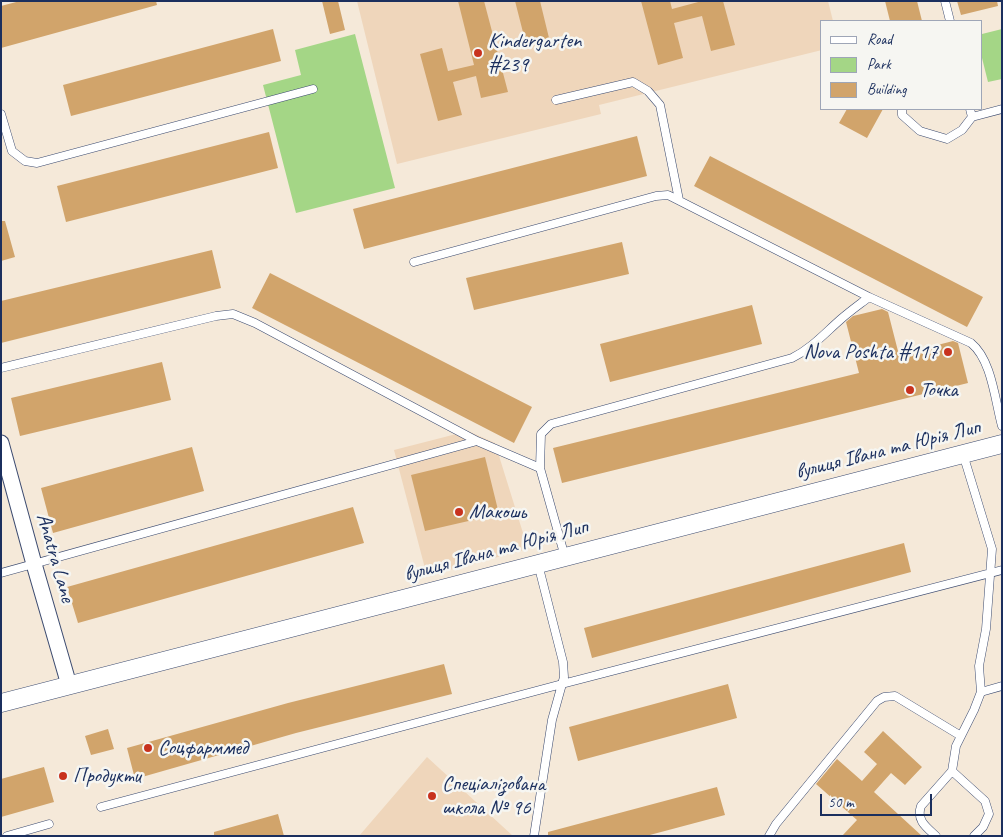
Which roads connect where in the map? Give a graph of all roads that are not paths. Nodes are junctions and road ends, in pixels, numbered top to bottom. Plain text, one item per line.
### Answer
1 (946, 1) edge
2 (950, 20) edge
3 (313, 89) dead end
4 (556, 100) dead end
5 (1002, 109) edge
6 (902, 110) edge
7 (970, 110) edge
8 (1, 114) edge
9 (972, 117) junction
10 (680, 200) junction
11 (414, 262) dead end
12 (869, 297) junction
13 (1, 368) edge
14 (1002, 426) edge
15 (477, 441) junction
16 (1, 443) edge
17 (1002, 444) edge
18 (963, 454) junction
19 (540, 468) junction
20 (565, 557) junction
21 (34, 564) junction
22 (538, 564) junction
23 (1002, 570) edge
24 (1, 573) edge
25 (990, 573) junction
26 (562, 684) junction
27 (69, 685) junction
28 (1002, 686) edge
29 (981, 692) junction
30 (1, 703) edge
31 (961, 736) junction
32 (952, 771) junction
33 (101, 807) dead end
34 (48, 824) dead end
35 (7, 836) edge
36 (534, 836) edge
37 (769, 836) edge
38 (936, 836) edge
39 (974, 836) edge

1 - 2 lane
3 - 8 lane
4 - 10 lane
5 - 9 lane
6 - 9 lane
7 - 9 lane
10 - 11 lane
10 - 12 lane
12 - 14 lane
12 - 19 lane
13 - 15 lane
15 - 19 lane
15 - 21 lane
16 - 21 street, Anatra Lane
17 - 18 street, вулиця Івана та Юрія Лип
18 - 20 street, вулиця Івана та Юрія Лип
18 - 25 lane
19 - 20 lane
20 - 22 street, вулиця Івана та Юрія Лип
21 - 24 lane
21 - 27 street, Anatra Lane
22 - 26 lane
22 - 27 street, вулиця Івана та Юрія Лип
23 - 25 lane
25 - 26 lane
25 - 29 lane
26 - 33 lane
26 - 36 lane
27 - 30 street, вулиця Івана та Юрія Лип
28 - 29 lane
29 - 31 lane
31 - 32 lane
31 - 37 lane
32 - 38 lane
32 - 39 lane
34 - 35 lane

